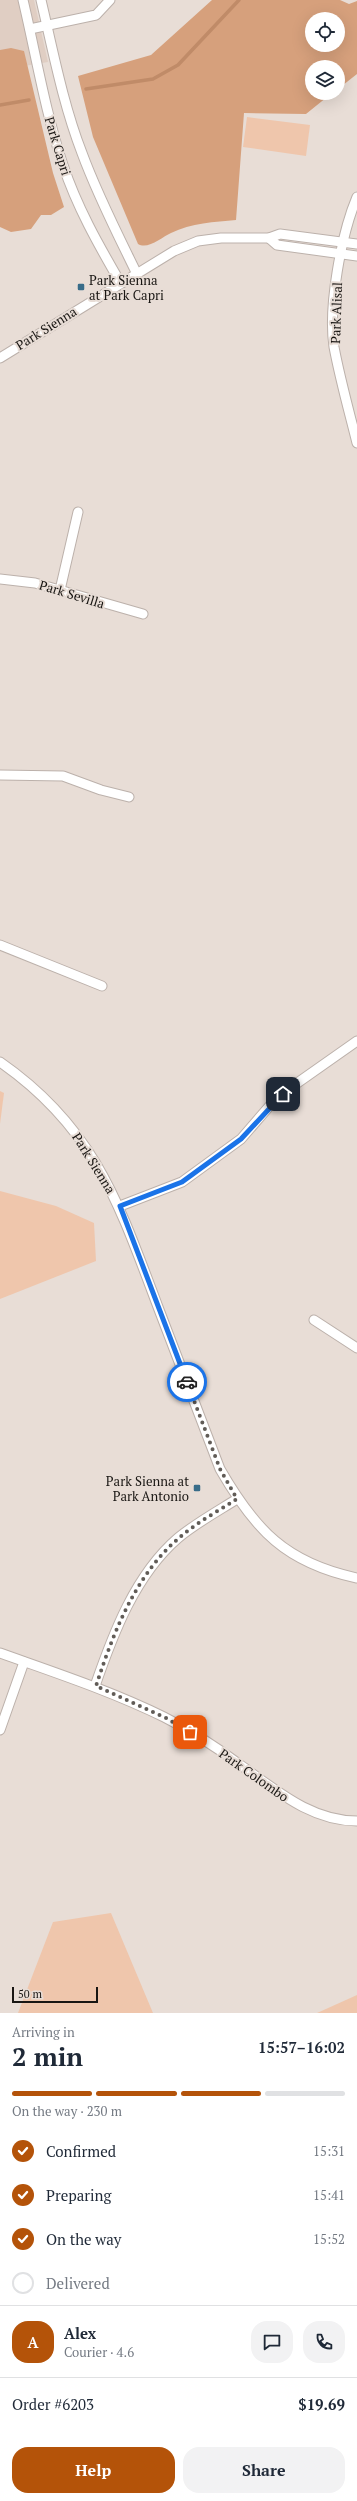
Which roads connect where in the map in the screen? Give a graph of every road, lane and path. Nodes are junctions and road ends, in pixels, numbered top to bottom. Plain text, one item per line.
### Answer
1 (23, 0) edge
2 (41, 0) edge
3 (110, 0) edge
4 (47, 25) junction
5 (30, 29) junction
6 (357, 197) edge
7 (269, 238) junction
8 (342, 242) junction
9 (357, 244) edge
10 (340, 254) junction
11 (357, 256) edge
12 (136, 272) junction
13 (120, 282) junction
14 (0, 358) edge
15 (357, 443) edge
16 (78, 512) dead end
17 (0, 579) edge
18 (60, 590) junction
19 (144, 614) dead end
20 (0, 775) edge
21 (129, 797) dead end
22 (0, 945) edge
23 (102, 986) dead end
24 (357, 1041) edge
25 (0, 1062) edge
26 (120, 1206) junction
27 (314, 1320) dead end
28 (357, 1348) edge
29 (237, 1499) junction
30 (357, 1578) edge
31 (0, 1653) edge
32 (24, 1662) junction
33 (96, 1686) junction
34 (0, 1730) edge
35 (357, 1821) edge

1 - 5 street, Park Capri
2 - 4 street, Park Capri
3 - 4 street
4 - 5 street
4 - 12 street, Park Capri
5 - 13 street, Park Capri
6 - 8 street, Park Alisal
7 - 8 street, Park Sienna
7 - 10 street, Park Sienna
7 - 12 street, Park Sienna
8 - 9 street, Park Sienna
8 - 10 street, Park Alisal
10 - 11 street, Park Sienna
10 - 15 street, Park Alisal
12 - 13 street, Park Sienna
13 - 14 street, Park Sienna
16 - 18 street
17 - 18 street, Park Sevilla
18 - 19 street, Park Sevilla
20 - 21 street
22 - 23 street
24 - 26 street
25 - 26 street, Park Sienna
26 - 29 street, Park Sienna
27 - 28 street
29 - 30 street, Park Sienna
29 - 33 street
31 - 32 street, Park Colombo
32 - 33 street, Park Colombo
32 - 34 street
33 - 35 street, Park Colombo

